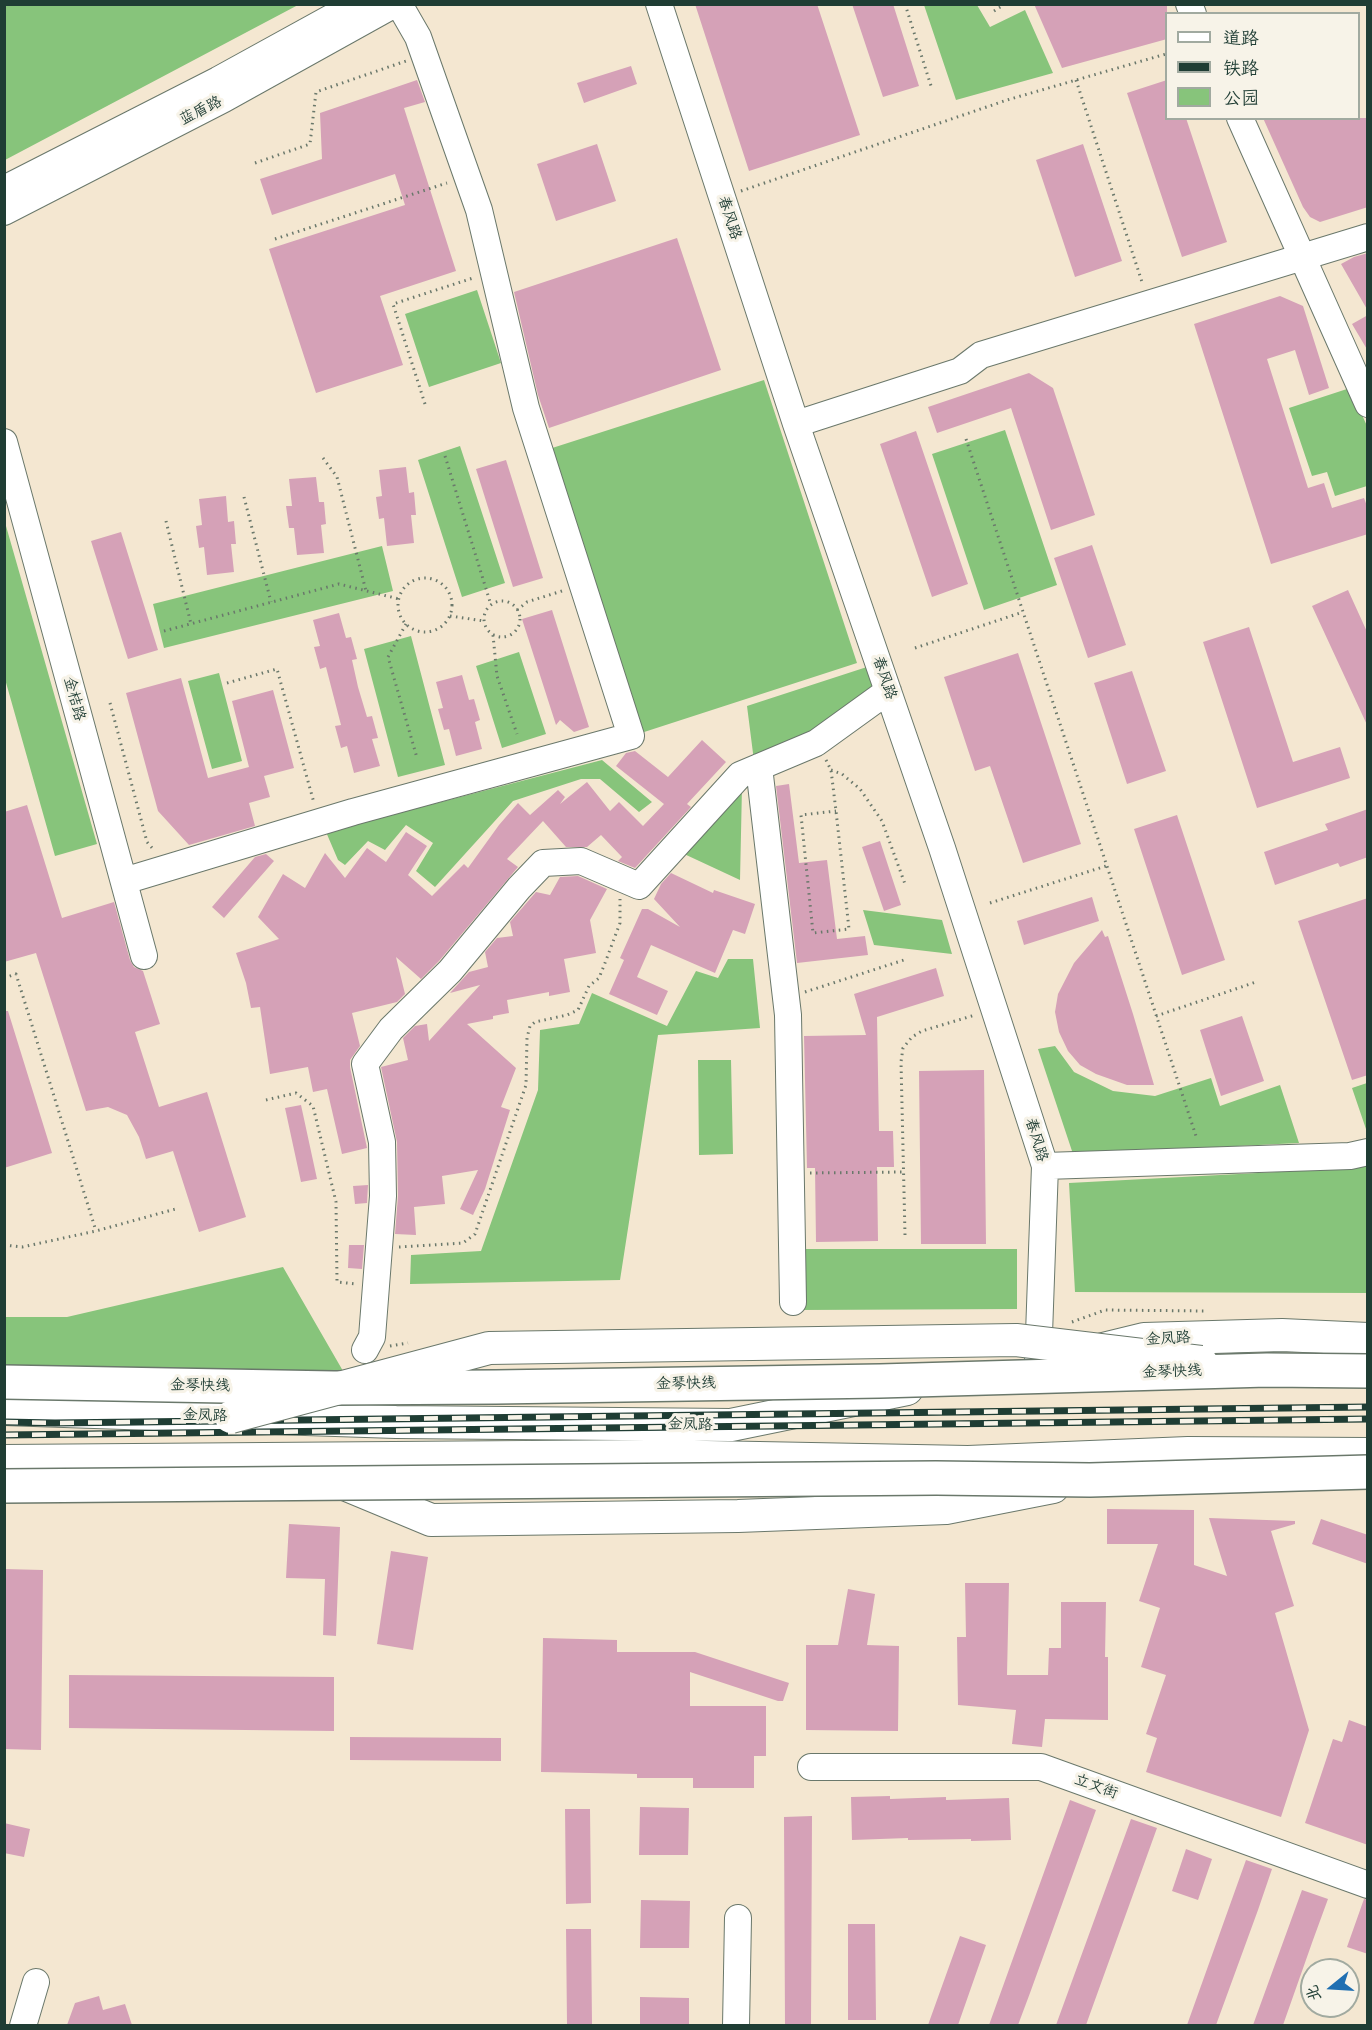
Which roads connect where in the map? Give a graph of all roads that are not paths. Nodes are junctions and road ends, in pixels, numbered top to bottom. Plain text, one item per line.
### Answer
1 (356, 4) edge
2 (397, 4) edge
3 (659, 4) edge
4 (1241, 120) edge
5 (4, 189) edge
6 (4, 212) edge
7 (1368, 237) edge
8 (1302, 257) junction
9 (1368, 404) edge
10 (796, 424) junction
11 (4, 442) edge
12 (888, 691) junction
13 (759, 767) junction
14 (124, 881) junction
15 (144, 956) dead end
16 (1368, 1152) edge
17 (1045, 1166) junction
18 (793, 1302) dead end
19 (1368, 1339) edge
20 (365, 1350) dead end
21 (1038, 1362) junction
22 (1267, 1370) junction
23 (1368, 1371) edge
24 (4, 1382) edge
25 (4, 1409) edge
26 (231, 1417) junction
27 (1368, 1454) edge
28 (286, 1459) junction
29 (4, 1461) edge
30 (1368, 1472) edge
31 (1090, 1480) junction
32 (4, 1486) edge
33 (812, 1767) dead end
34 (1368, 1885) edge
35 (738, 1918) dead end
36 (36, 1982) dead end
37 (23, 2025) edge
38 (736, 2025) edge

1 - 5 street, 蓝盾路
2 - 6 street, 蓝盾路
2 - 14 street
3 - 10 street, 春风路
4 - 8 street
7 - 8 street
8 - 9 street
8 - 10 street
10 - 12 street, 春风路
11 - 14 street, 金桔路
12 - 13 street
12 - 17 street, 春风路
13 - 18 street
13 - 20 street
14 - 15 street, 金桔路
16 - 17 street
17 - 21 street, 春风路
19 - 21 main road, 金凤路
21 - 26 main road, 金凤路
22 - 23 highway, 金琴快线, bridge
22 - 24 highway, 金琴快线, bridge
22 - 26 main road, bridge
25 - 26 main road, 金凤路
27 - 28 main road
28 - 29 main road
28 - 31 main road, bridge
30 - 31 highway, bridge
31 - 32 highway, bridge
33 - 34 street, 立文街
35 - 38 street
36 - 37 street

